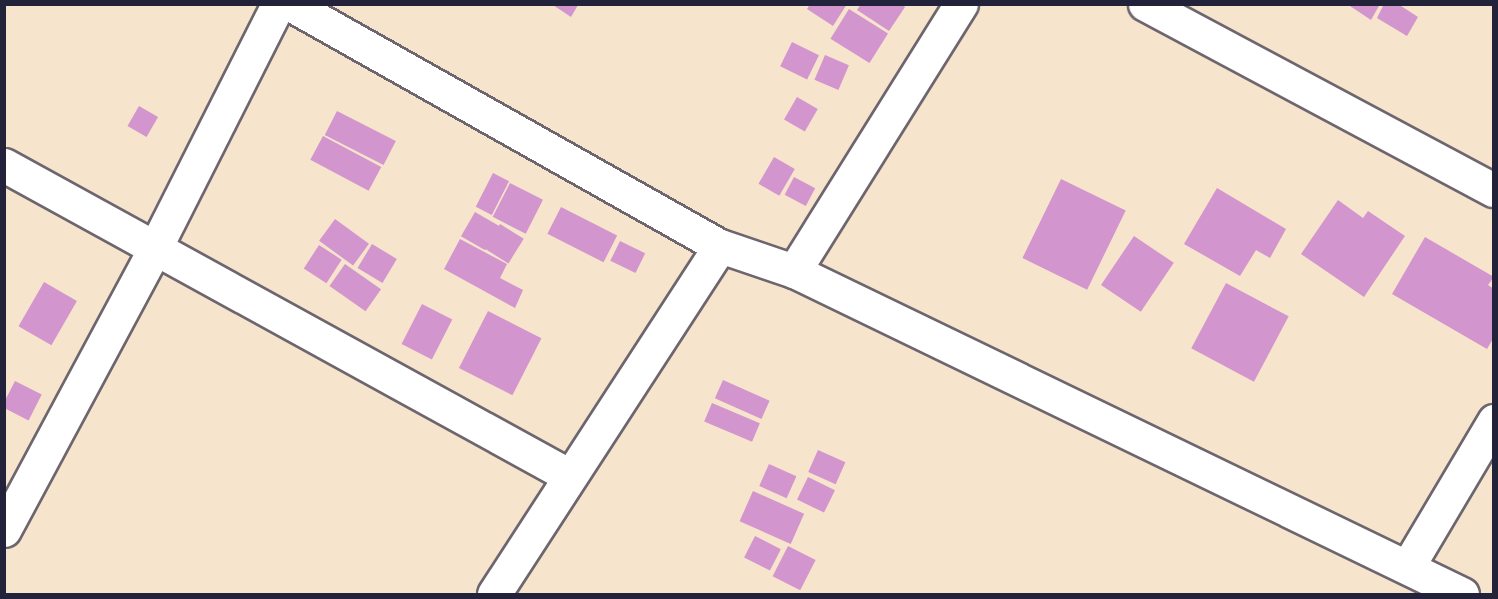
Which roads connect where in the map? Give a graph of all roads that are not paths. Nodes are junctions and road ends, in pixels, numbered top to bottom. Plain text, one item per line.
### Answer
1 (278, 4) edge
2 (290, 4) edge
3 (961, 4) edge
4 (1145, 4) edge
5 (4, 165) edge
6 (1494, 190) edge
7 (156, 246) junction
8 (720, 246) junction
9 (794, 271) junction
10 (1494, 421) edge
11 (568, 475) junction
12 (4, 530) edge
13 (1408, 566) junction
14 (498, 593) edge
15 (1462, 594) edge

1 - 7 street
2 - 8 street
3 - 9 street
4 - 6 street
5 - 7 street
7 - 11 street
7 - 12 street
8 - 9 street
8 - 11 street
9 - 13 street
10 - 13 street
11 - 14 street
13 - 15 street

